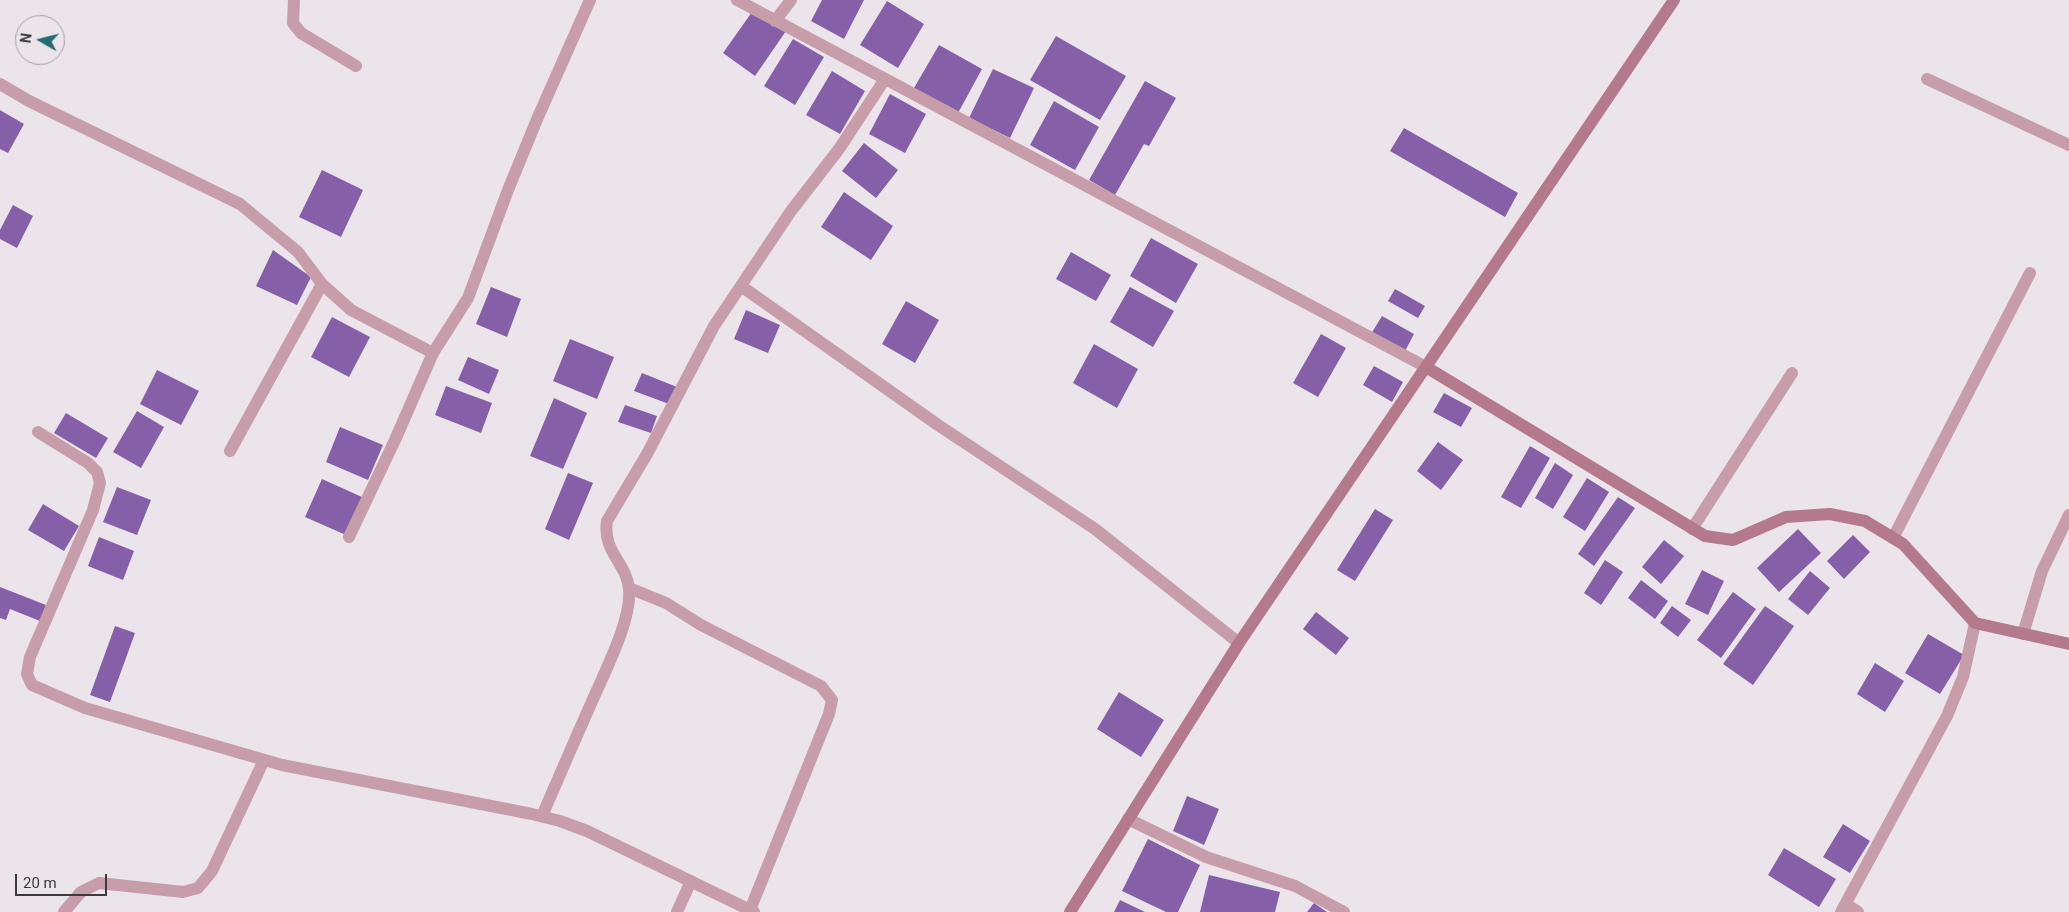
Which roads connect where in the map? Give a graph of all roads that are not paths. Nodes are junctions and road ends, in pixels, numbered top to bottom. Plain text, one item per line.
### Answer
1 (294, 0) edge
2 (590, 0) edge
3 (737, 0) edge
4 (791, 0) edge
5 (1674, 0) edge
6 (775, 20) junction
7 (356, 66) dead end
8 (885, 79) junction
9 (1927, 79) dead end
10 (0, 84) edge
11 (2069, 144) edge
12 (2030, 273) dead end
13 (322, 284) junction
14 (742, 286) junction
15 (433, 353) junction
16 (1426, 367) junction
17 (1792, 373) dead end
18 (38, 432) dead end
19 (230, 451) dead end
20 (2069, 515) edge
21 (1692, 529) junction
22 (348, 537) dead end
23 (1893, 538) junction
24 (629, 588) junction
25 (1975, 623) junction
26 (2023, 634) junction
27 (1239, 643) junction
28 (2069, 644) edge
29 (264, 760) junction
30 (542, 816) junction
31 (1128, 819) junction
32 (691, 881) junction
33 (1844, 908) edge
34 (752, 911) edge
35 (64, 912) edge
36 (677, 912) edge
37 (1070, 912) edge
38 (1344, 912) edge
39 (1858, 912) edge

1 - 7 street
2 - 15 street
3 - 6 street
4 - 6 street
5 - 16 street
6 - 8 street
8 - 14 street
8 - 16 street
9 - 11 street
10 - 13 street
12 - 23 street
13 - 15 street
13 - 19 street
14 - 24 street
14 - 27 street
15 - 22 street
16 - 21 street
16 - 27 street
17 - 21 street
18 - 29 street
20 - 26 street
21 - 23 street
23 - 25 street
24 - 30 street
24 - 34 street
25 - 26 street
25 - 33 street
26 - 28 street
27 - 31 street
29 - 30 street
29 - 35 street
30 - 32 street
31 - 37 street
31 - 38 street
32 - 34 street
32 - 36 street
33 - 39 street

